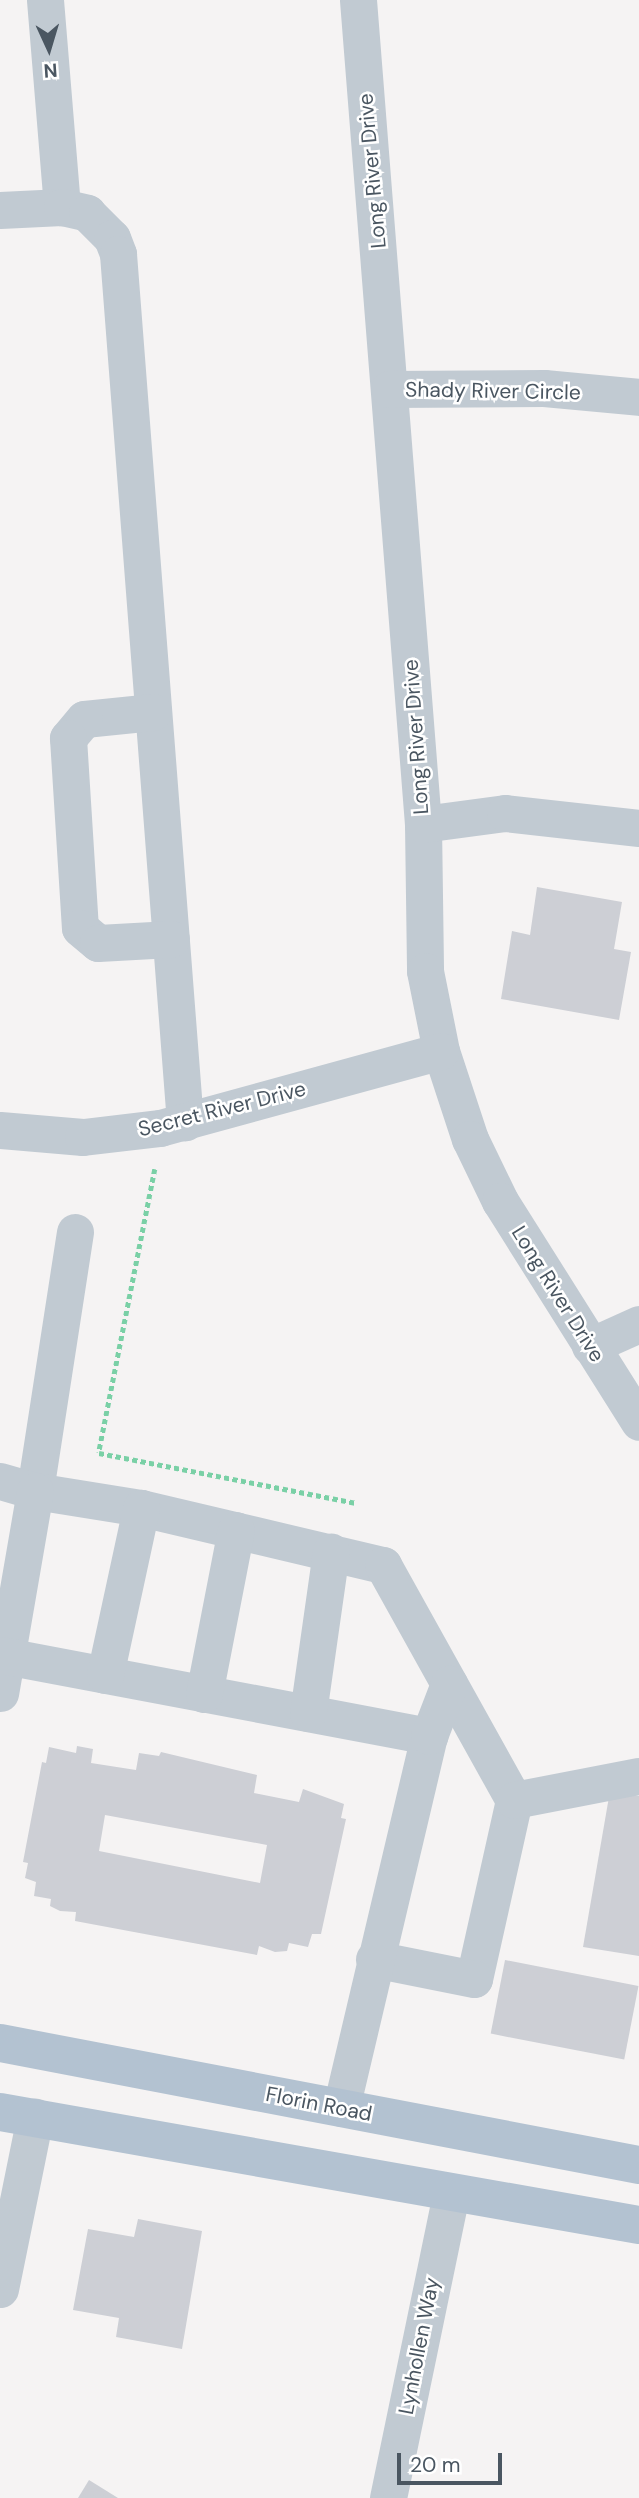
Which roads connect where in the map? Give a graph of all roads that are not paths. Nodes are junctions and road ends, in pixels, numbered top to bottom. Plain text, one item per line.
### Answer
1 (45, 0) edge
2 (358, 0) edge
3 (62, 207) junction
4 (0, 210) edge
5 (389, 389) junction
6 (639, 397) edge
7 (153, 712) junction
8 (423, 824) junction
9 (639, 828) edge
10 (171, 939) junction
11 (441, 1051) junction
12 (185, 1122) junction
13 (0, 1130) edge
14 (75, 1232) dead end
15 (639, 1324) edge
16 (590, 1346) junction
17 (639, 1422) edge
18 (0, 1482) edge
19 (35, 1491) junction
20 (141, 1508) junction
21 (236, 1530) junction
22 (331, 1552) junction
23 (3, 1656) edge
24 (105, 1675) junction
25 (449, 1684) junction
26 (0, 1693) edge
27 (204, 1693) junction
28 (308, 1713) junction
29 (429, 1736) junction
30 (639, 1776) edge
31 (514, 1800) junction
32 (374, 1959) junction
33 (0, 2043) edge
34 (341, 2108) junction
35 (18, 2114) edge
36 (639, 2165) edge
37 (451, 2193) junction
38 (639, 2225) edge
39 (0, 2289) edge
40 (388, 2498) edge

1 - 3 street
2 - 5 street, Long River Drive
3 - 4 street
3 - 7 street
5 - 6 street, Shady River Circle
5 - 8 street, Long River Drive
7 - 10 street
7 - 10 street
8 - 9 street
8 - 11 street, Long River Drive
10 - 12 street
11 - 12 street, Secret River Drive
11 - 16 street, Long River Drive
12 - 13 street, Secret River Drive
14 - 19 street
15 - 16 street
16 - 17 street, Long River Drive
18 - 19 street
19 - 20 street
19 - 23 street
20 - 21 street
20 - 24 street
21 - 22 street
21 - 27 street
22 - 25 street
22 - 28 street
23 - 24 street
23 - 26 street
24 - 27 street
25 - 29 street
25 - 31 street
27 - 28 street
28 - 29 street
29 - 32 street
30 - 31 street
31 - 32 street
32 - 34 street
33 - 34 main road, Florin Road
34 - 36 main road, Florin Road
35 - 37 main road
35 - 39 street
37 - 38 main road
37 - 40 street, Lynhollen Way

